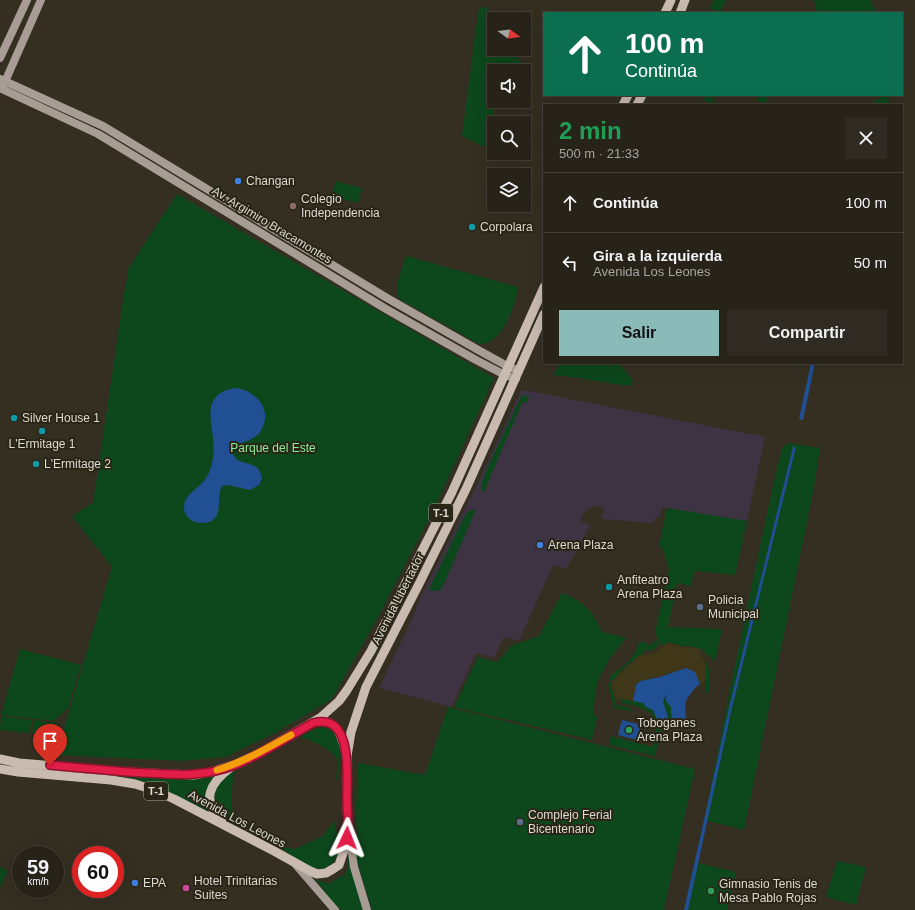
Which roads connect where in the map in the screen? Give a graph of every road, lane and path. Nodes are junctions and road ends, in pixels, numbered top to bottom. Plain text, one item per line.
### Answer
1 (28, 0) edge
2 (41, 0) edge
3 (671, 0) edge
4 (686, 0) edge
5 (665, 12) edge
6 (680, 12) edge
7 (0, 58) edge
8 (3, 80) edge
9 (1, 91) edge
10 (543, 289) edge
11 (543, 316) edge
12 (507, 371) junction
13 (518, 375) junction
14 (313, 723) junction
15 (347, 756) junction
16 (0, 760) edge
17 (234, 765) junction
18 (0, 769) edge
19 (227, 827) junction
20 (348, 828) junction
21 (296, 865) junction
22 (335, 910) edge
23 (367, 910) edge

1 - 7 street
2 - 8 street
3 - 5 main road
4 - 6 main road
8 - 9 street
8 - 12 street
9 - 12 street, Av. Argimiro Bracamontes
10 - 12 main road, Avenida Libertador / T-1
11 - 13 main road, Avenida Libertador / T-1
12 - 13 street
12 - 14 main road, Avenida Libertador / T-1
13 - 15 main road, Avenida Libertador / T-1
14 - 15 main road, T-1
14 - 17 main road, Avenida Los Leones / T-1
15 - 20 main road, Avenida Libertador / T-1
16 - 17 main road, Avenida Los Leones / T-1
17 - 19 main road, T-1
18 - 19 main road, Avenida Los Leones / T-1
19 - 21 main road, Avenida Los Leones / T-1
20 - 21 main road, T-1
20 - 23 street, Avenida Libertador
21 - 22 street

